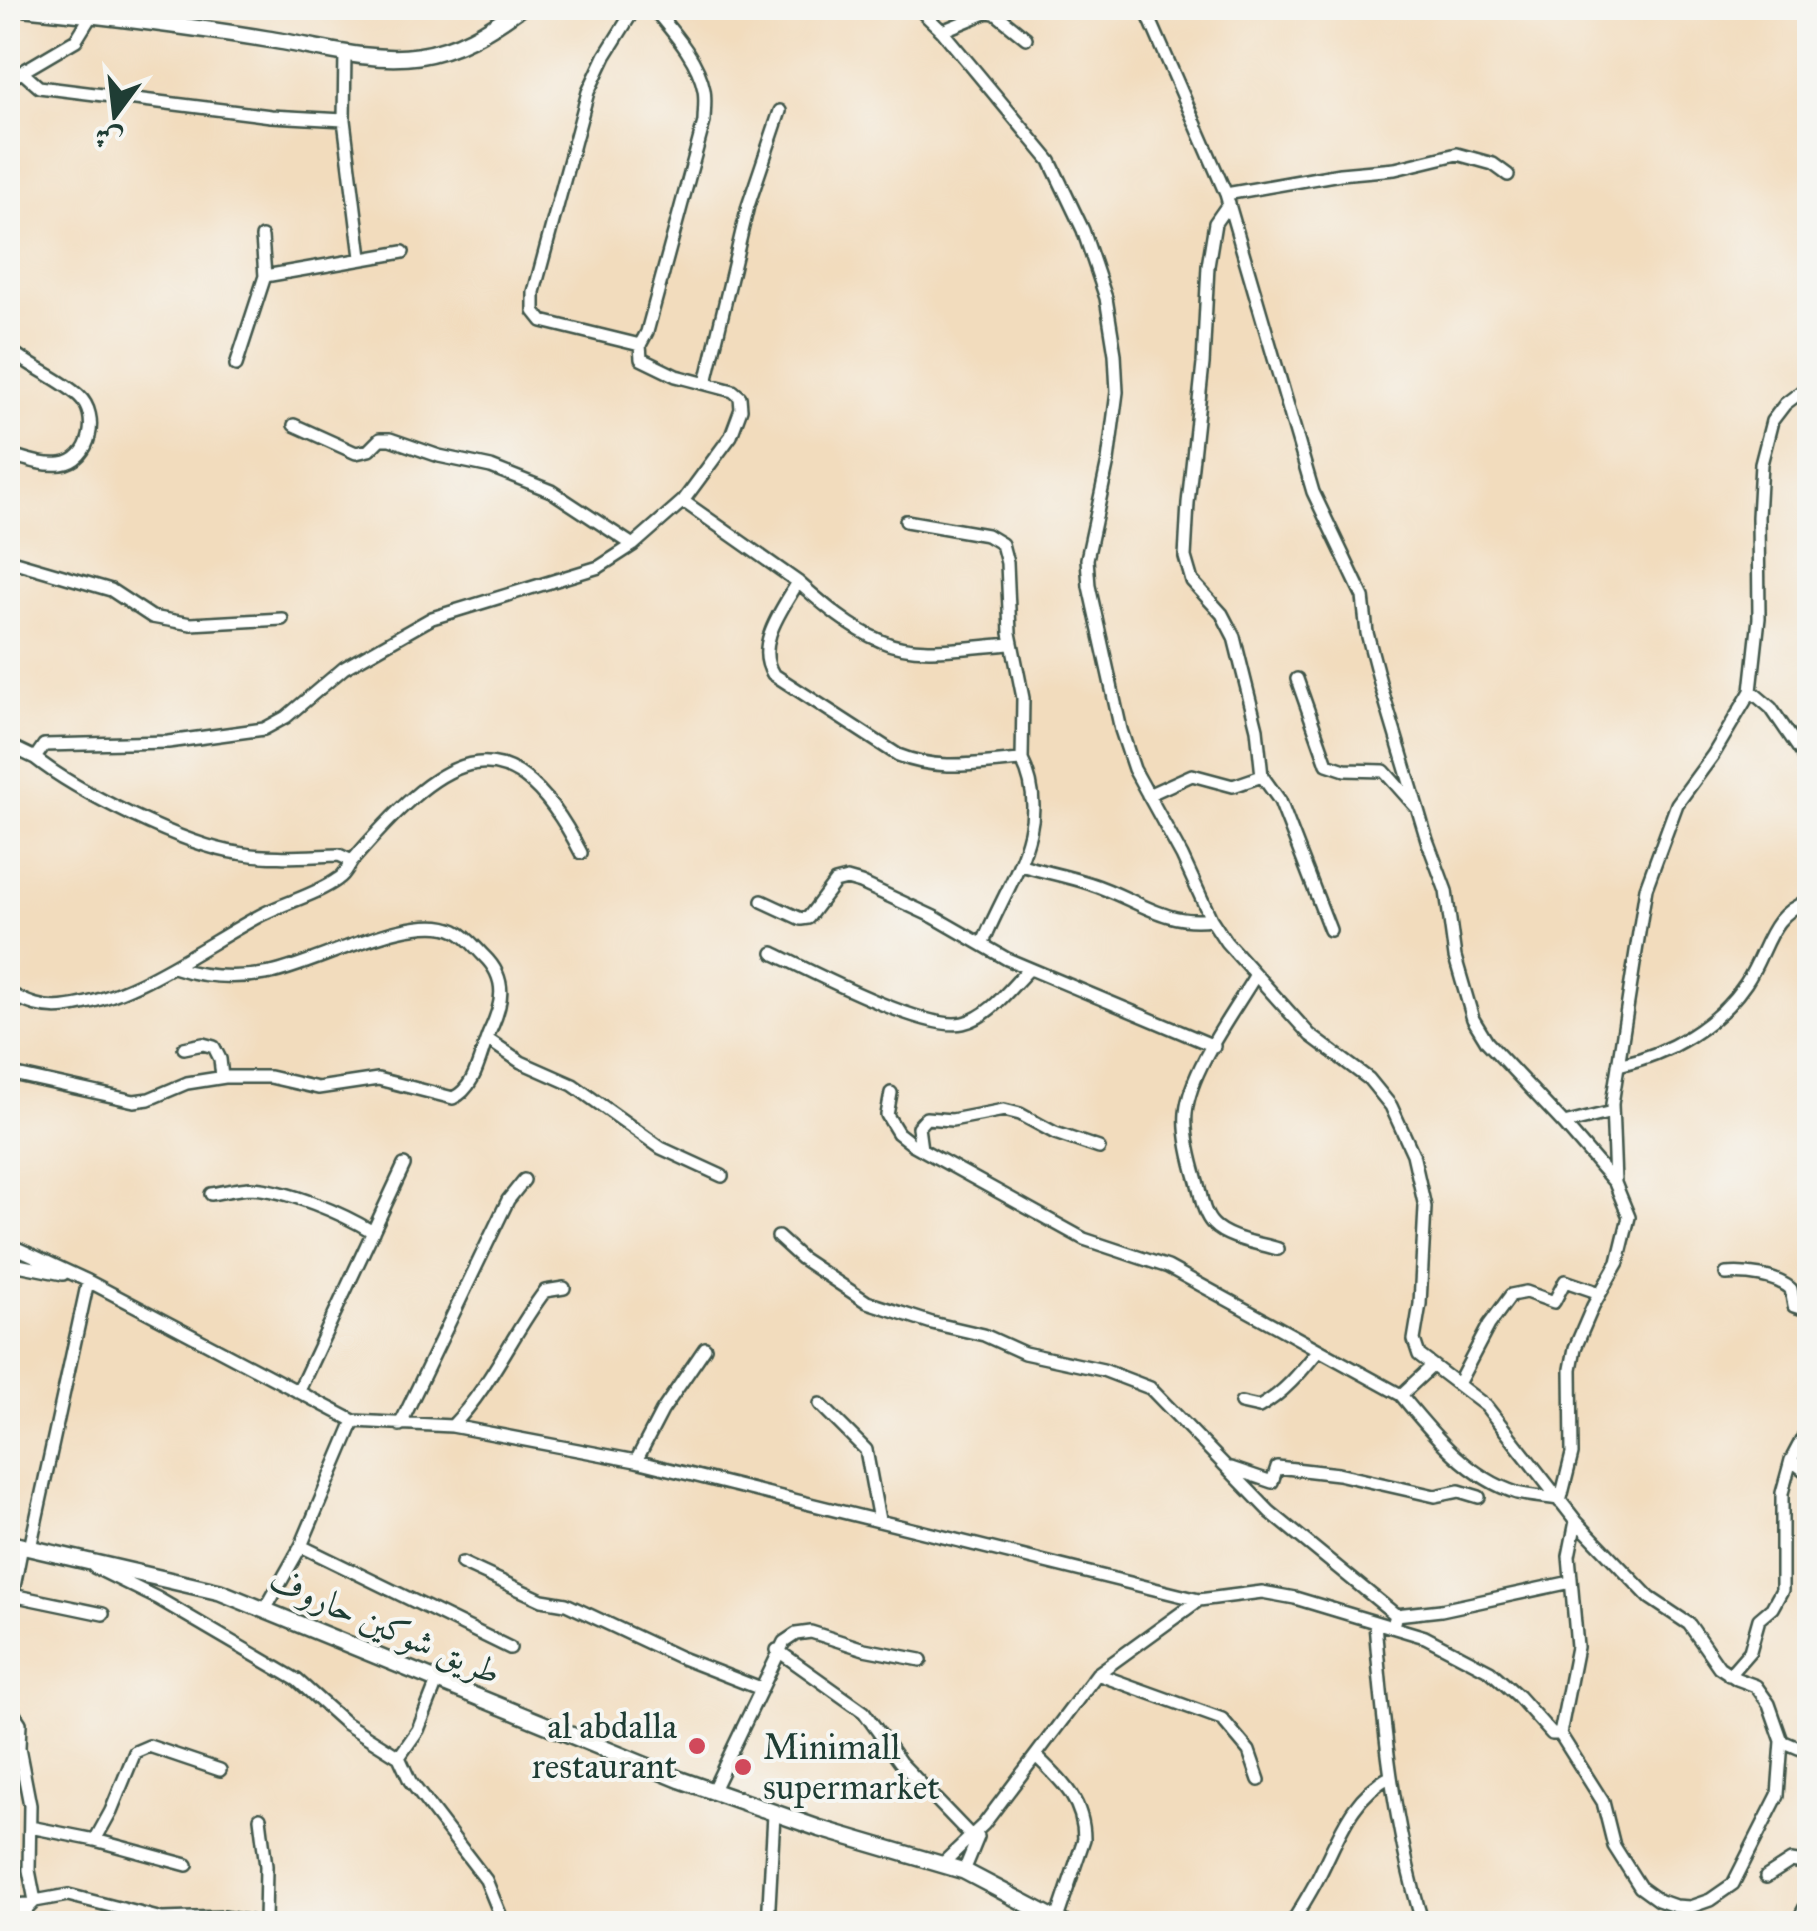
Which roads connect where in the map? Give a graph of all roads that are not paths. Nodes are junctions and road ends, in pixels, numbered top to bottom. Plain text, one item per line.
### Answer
1 (26, 8) edge
2 (520, 8) edge
3 (635, 8) edge
4 (654, 8) edge
5 (918, 8) edge
6 (1145, 8) edge
7 (92, 14) junction
8 (942, 31) junction
9 (1026, 38) dead end
10 (344, 52) junction
11 (22, 72) junction
12 (8, 80) edge
13 (780, 111) dead end
14 (344, 120) junction
15 (1508, 175) dead end
16 (1227, 198) junction
17 (262, 237) dead end
18 (403, 252) dead end
19 (362, 257) junction
20 (265, 276) junction
21 (640, 344) junction
22 (8, 348) edge
23 (236, 364) dead end
24 (706, 383) junction
25 (1810, 385) edge
26 (294, 425) dead end
27 (8, 454) edge
28 (683, 501) junction
29 (906, 520) dead end
30 (633, 545) junction
31 (8, 560) edge
32 (798, 582) junction
33 (282, 620) dead end
34 (1012, 644) junction
35 (1297, 679) dead end
36 (1752, 692) junction
37 (8, 745) edge
38 (34, 758) junction
39 (1022, 760) junction
40 (1810, 765) edge
41 (1262, 776) junction
42 (1148, 796) junction
43 (1419, 810) junction
44 (582, 852) dead end
45 (352, 861) junction
46 (1021, 865) junction
47 (762, 900) dead end
48 (1810, 900) edge
49 (1210, 919) junction
50 (1330, 930) dead end
51 (983, 943) junction
52 (772, 954) dead end
53 (172, 967) junction
54 (1028, 969) junction
55 (1254, 976) junction
56 (8, 992) edge
57 (486, 1039) junction
58 (1214, 1046) junction
59 (184, 1048) dead end
60 (1618, 1065) junction
61 (8, 1074) edge
62 (222, 1077) junction
63 (892, 1092) dead end
64 (1612, 1112) junction
65 (1564, 1124) junction
66 (1099, 1148) dead end
67 (921, 1149) junction
68 (404, 1165) dead end
69 (722, 1176) dead end
70 (524, 1180) dead end
71 (1615, 1183) junction
72 (211, 1194) dead end
73 (373, 1232) junction
74 (778, 1237) dead end
75 (8, 1244) edge
76 (1278, 1249) dead end
77 (8, 1263) edge
78 (1726, 1274) dead end
79 (83, 1278) junction
80 (564, 1288) dead end
81 (1600, 1293) junction
82 (1810, 1311) edge
83 (705, 1348) dead end
84 (1318, 1351) junction
85 (1430, 1367) junction
86 (1458, 1384) junction
87 (298, 1392) junction
88 (1401, 1395) junction
89 (1241, 1403) dead end
90 (820, 1404) dead end
91 (354, 1421) junction
92 (1810, 1424) edge
93 (400, 1425) junction
94 (452, 1426) junction
95 (1218, 1460) junction
96 (1791, 1460) junction
97 (636, 1462) junction
98 (1810, 1475) edge
99 (1479, 1497) dead end
100 (1559, 1500) junction
101 (879, 1520) junction
102 (1576, 1521) junction
103 (20, 1546) edge
104 (300, 1546) junction
105 (80, 1559) junction
106 (462, 1563) dead end
107 (1571, 1582) junction
108 (12, 1596) junction
109 (1199, 1600) junction
110 (266, 1608) junction
111 (103, 1614) dead end
112 (8, 1616) edge
113 (1374, 1622) junction
114 (1394, 1622) junction
115 (510, 1648) dead end
116 (777, 1650) junction
117 (921, 1660) dead end
118 (1097, 1674) junction
119 (1729, 1675) junction
120 (437, 1682) junction
121 (761, 1689) junction
122 (8, 1705) edge
123 (1560, 1734) junction
124 (1782, 1741) junction
125 (1810, 1753) edge
126 (399, 1757) junction
127 (1037, 1757) junction
128 (220, 1770) dead end
129 (1392, 1776) junction
130 (1259, 1780) dead end
131 (712, 1792) junction
132 (774, 1814) junction
133 (260, 1818) dead end
134 (30, 1826) junction
135 (974, 1838) junction
136 (95, 1840) junction
137 (942, 1864) junction
138 (1810, 1864) edge
139 (187, 1866) dead end
140 (964, 1871) junction
141 (1766, 1877) dead end
142 (1810, 1898) edge
143 (33, 1902) junction
144 (8, 1905) edge
145 (1061, 1921) edge
146 (12, 1924) edge
147 (264, 1924) edge
148 (504, 1924) edge
149 (768, 1924) edge
150 (1291, 1924) edge
151 (1423, 1924) edge
152 (1796, 1924) edge

1 - 7 main road
2 - 10 main road
3 - 21 street
4 - 21 street
5 - 8 street
6 - 16 street
7 - 10 main road
7 - 11 street
8 - 9 street
8 - 42 street
10 - 14 street
11 - 12 street
11 - 14 street
13 - 24 street
14 - 19 street
15 - 16 street
16 - 41 street
16 - 43 street
17 - 20 street
18 - 19 street
19 - 20 street
20 - 23 street
21 - 24 street
22 - 27 street
24 - 28 street
25 - 36 street
26 - 30 street
28 - 30 street
28 - 32 street
29 - 34 street
30 - 38 street
31 - 33 street
32 - 34 street
32 - 39 street
34 - 39 street
35 - 43 street
36 - 40 street
36 - 60 street
37 - 38 street
38 - 45 street
39 - 46 street
41 - 42 street
41 - 50 street
42 - 49 street
43 - 65 street
44 - 45 street
45 - 53 street
46 - 49 street
46 - 51 street
47 - 51 street
48 - 60 street
49 - 55 street
51 - 54 street
52 - 54 street
53 - 56 street
53 - 57 street
54 - 58 street
55 - 58 street
55 - 85 street
57 - 62 street
57 - 69 street
58 - 76 street
59 - 62 street
60 - 64 street
61 - 62 street
63 - 67 street
64 - 65 street
64 - 71 street
65 - 71 street
66 - 67 street
67 - 84 street
68 - 73 street
70 - 93 street
71 - 81 street
72 - 73 street
73 - 87 street
74 - 95 street
75 - 79 street
77 - 79 street
78 - 82 street
79 - 87 street
79 - 103 street
80 - 94 street
81 - 86 street
81 - 100 street
83 - 97 street
84 - 88 street
84 - 89 street
85 - 86 street
85 - 88 street
86 - 100 street
87 - 91 street
88 - 100 street
90 - 101 street
91 - 93 street
91 - 104 street
92 - 96 street
93 - 94 street
94 - 97 street
95 - 99 street
95 - 114 street
96 - 98 street
96 - 119 street
97 - 101 street
100 - 102 street
101 - 109 street
102 - 107 street
102 - 119 street
103 - 105 main road, طريق شوكين حاروف
103 - 108 street
104 - 110 street
104 - 115 street
105 - 110 main road, طريق شوكين حاروف
105 - 126 street
106 - 121 street
107 - 114 street
107 - 123 street
108 - 111 street
108 - 112 street
109 - 113 street
109 - 118 street
110 - 120 main road, طريق شوكين حاروف
113 - 114 street
113 - 129 street
114 - 123 street
116 - 117 street
116 - 121 street
116 - 135 street
118 - 127 street
118 - 130 street
119 - 124 street
120 - 126 street
120 - 131 main road, طريق شوكين حاروف
121 - 131 street
122 - 134 street
123 - 124 street
124 - 125 street
126 - 148 street
127 - 135 street
127 - 145 street
128 - 136 street
129 - 150 street
129 - 151 street
131 - 132 main road, طريق شوكين حاروف
132 - 137 main road, طريق شوكين حاروف
132 - 149 street
133 - 147 street
134 - 136 street
134 - 143 street
135 - 137 street
135 - 140 street
136 - 139 street
137 - 140 main road, طريق شوكين حاروف
138 - 141 street
140 - 145 main road, طريق شوكين حاروف
142 - 152 street
143 - 144 street
143 - 146 street
143 - 147 street

